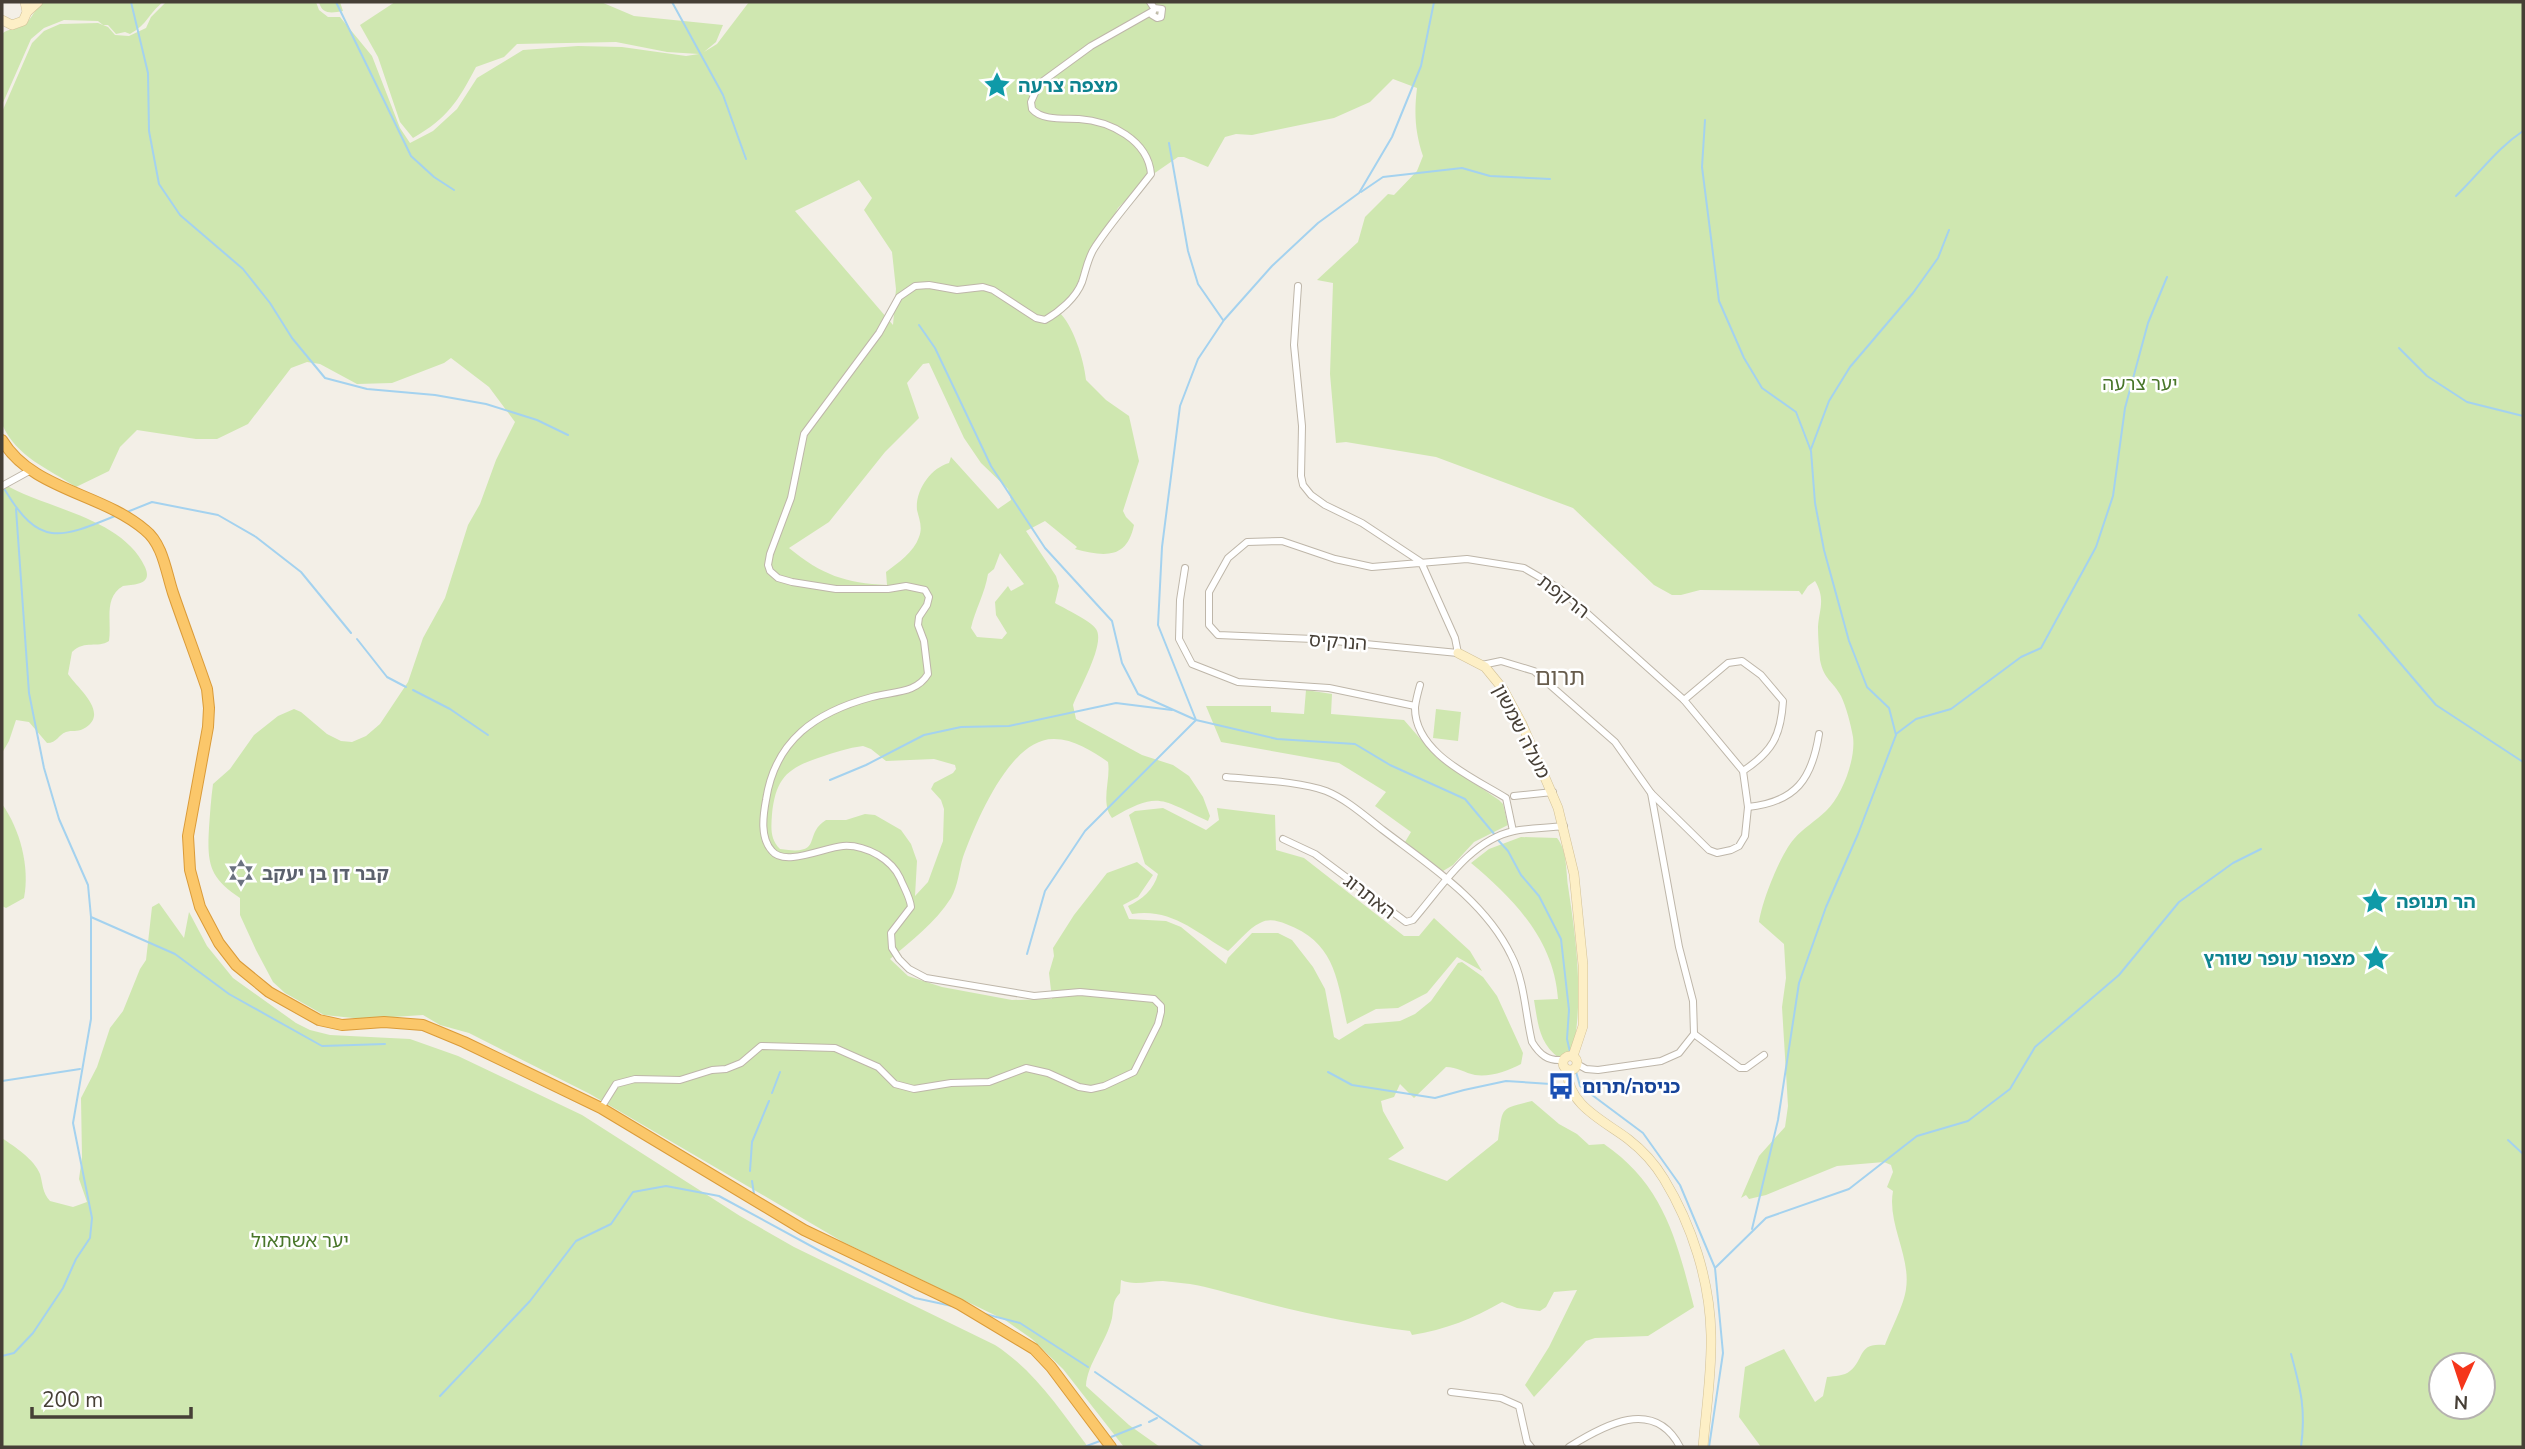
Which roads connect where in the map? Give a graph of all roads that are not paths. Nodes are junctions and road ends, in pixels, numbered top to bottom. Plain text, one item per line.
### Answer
1 (38, 2) edge
2 (26, 7) edge
3 (1152, 7) edge
4 (2, 20) edge
5 (12, 25) junction
6 (2, 29) edge
7 (1298, 286) dead end
8 (2, 440) edge
9 (32, 470) junction
10 (2, 486) edge
11 (1421, 562) junction
12 (1185, 568) dead end
13 (1218, 635) joint
14 (1458, 653) junction
15 (1482, 665) junction
16 (1420, 685) dead end
17 (1685, 699) junction
18 (1415, 706) junction
19 (1819, 734) dead end
20 (1743, 771) junction
21 (1226, 777) dead end
22 (1553, 792) junction
23 (1651, 793) junction
24 (1514, 796) dead end
25 (1748, 807) junction
26 (1563, 826) junction
27 (1513, 831) junction
28 (1283, 839) dead end
29 (1447, 880) junction
30 (1694, 1034) junction
31 (1763, 1055) dead end
32 (1562, 1060) joint
33 (1573, 1064) junction
34 (601, 1108) junction
35 (1451, 1392) dead end
36 (1111, 1447) edge
37 (1531, 1447) edge
38 (1569, 1447) edge
39 (1680, 1447) edge
40 (1703, 1447) edge

1 - 2 street
2 - 5 street
3 - 34 street
4 - 5 street
5 - 6 street
7 - 11 street
8 - 9 highway
9 - 10 street
9 - 34 highway
11 - 13 street, הרקפת
11 - 14 street
11 - 17 street, הרקפת
12 - 18 street
13 - 14 street, הנרקיס
14 - 15 street, מעלה שמשון
15 - 22 street, מעלה שמשון
15 - 23 street
16 - 18 street
17 - 20 street, הרקפת
17 - 20 street
18 - 27 street
19 - 25 street
20 - 25 street
21 - 29 street
22 - 24 street
22 - 26 street, מעלה שמשון
23 - 25 street
23 - 30 street
26 - 27 street
26 - 33 street, מעלה שמשון
27 - 29 street
28 - 29 street, האתרוג
29 - 32 street
30 - 31 street
30 - 33 street
32 - 33 street
33 - 40 street
34 - 36 highway
35 - 37 street
38 - 39 street

